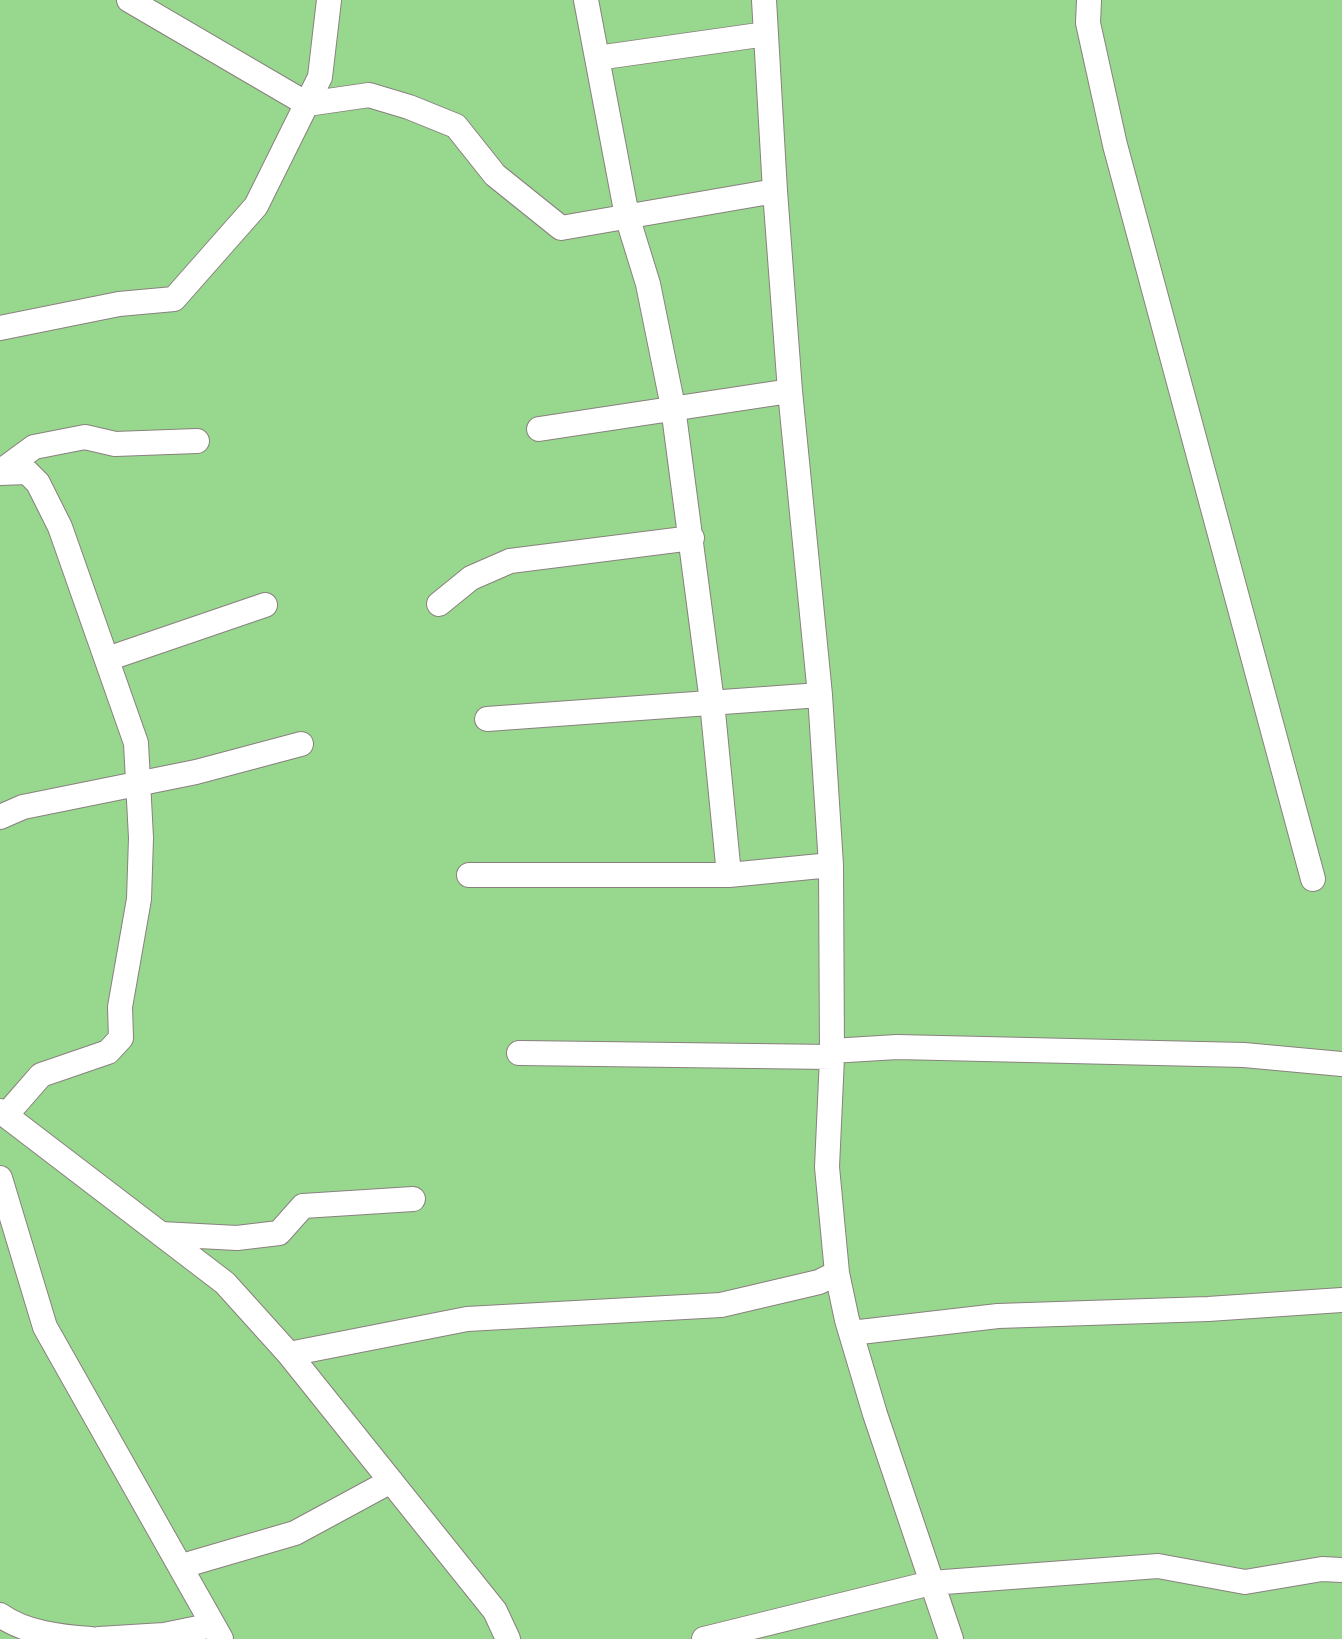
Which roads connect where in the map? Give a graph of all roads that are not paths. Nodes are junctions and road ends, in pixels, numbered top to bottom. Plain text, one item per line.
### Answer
1 (129, 0) edge
2 (329, 0) edge
3 (586, 0) edge
4 (764, 0) edge
5 (1089, 0) edge
6 (766, 34) junction
7 (597, 58) junction
8 (307, 104) junction
9 (775, 191) junction
10 (627, 216) junction
11 (0, 328) edge
12 (790, 391) junction
13 (673, 407) junction
14 (540, 429) dead end
15 (196, 441) dead end
16 (0, 472) edge
17 (692, 538) junction
18 (440, 604) dead end
19 (265, 605) dead end
20 (107, 659) junction
21 (820, 695) junction
22 (712, 702) junction
23 (487, 719) dead end
24 (301, 744) dead end
25 (139, 781) junction
26 (0, 817) edge
27 (831, 865) junction
28 (469, 874) dead end
29 (729, 875) junction
30 (1313, 879) dead end
31 (519, 1053) dead end
32 (832, 1054) junction
33 (1342, 1064) edge
34 (3, 1113) edge
35 (0, 1178) edge
36 (413, 1199) dead end
37 (161, 1233) junction
38 (837, 1273) junction
39 (1342, 1300) edge
40 (851, 1333) junction
41 (289, 1354) junction
42 (391, 1481) junction
43 (182, 1566) junction
44 (1342, 1570) edge
45 (931, 1583) junction
46 (0, 1615) edge
47 (217, 1632) edge
48 (91, 1639) edge
49 (99, 1639) edge
50 (508, 1639) edge
51 (704, 1639) edge
52 (951, 1639) edge

1 - 8 street
2 - 8 street
3 - 7 street
4 - 6 street
5 - 30 street
6 - 7 street
6 - 9 street
7 - 10 street
8 - 10 street
8 - 11 street
9 - 10 street
9 - 12 street
10 - 13 street
12 - 13 street
12 - 21 street
13 - 14 street
13 - 17 street
15 - 16 street
16 - 20 street
17 - 18 street
17 - 22 street
19 - 20 street
20 - 25 street
21 - 22 street
21 - 27 street
22 - 23 street
22 - 29 street
24 - 25 street
25 - 26 street
25 - 34 street
27 - 29 street
27 - 32 street
28 - 29 street
31 - 32 street
32 - 33 street
32 - 38 street
34 - 37 street
35 - 43 street
36 - 37 street
37 - 41 street
38 - 40 street
38 - 41 street
39 - 40 street
40 - 45 street
41 - 42 street
42 - 43 street
42 - 50 street
43 - 47 street
44 - 45 street
45 - 51 street
45 - 52 street
46 - 48 street
47 - 49 street

